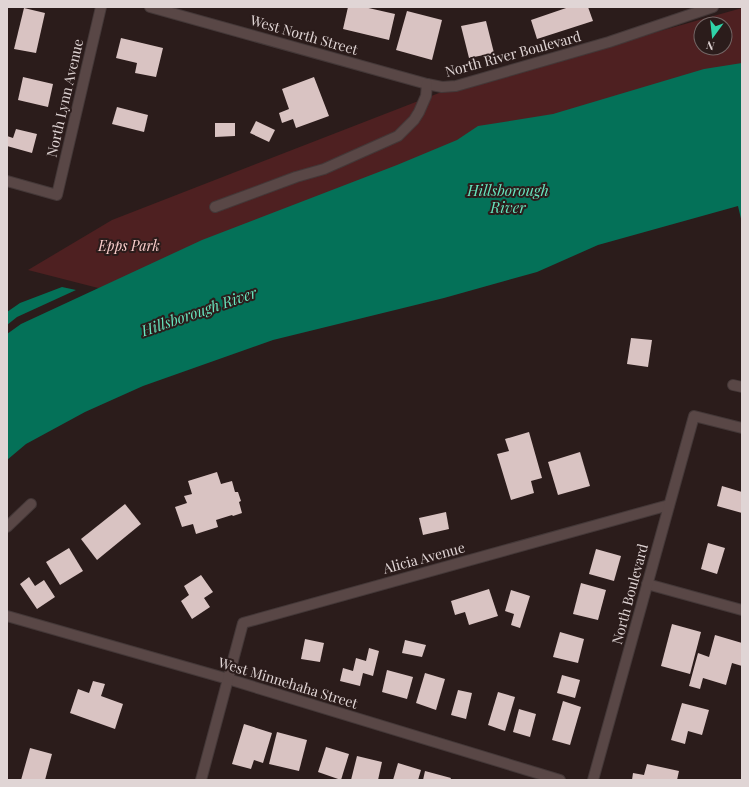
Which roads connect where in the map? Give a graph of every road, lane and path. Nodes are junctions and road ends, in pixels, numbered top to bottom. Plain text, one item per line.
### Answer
1 (101, 7) edge
2 (150, 7) edge
3 (713, 7) edge
4 (427, 84) junction
5 (7, 181) edge
6 (215, 207) dead end
7 (742, 428) edge
8 (30, 504) dead end
9 (669, 505) junction
10 (7, 527) edge
11 (647, 584) junction
12 (742, 610) edge
13 (7, 616) edge
14 (228, 679) junction
15 (201, 780) edge
16 (560, 780) edge
17 (593, 780) edge

1 - 5 street, North Lynn Avenue
2 - 4 street, West North Street
3 - 4 street, North River Boulevard
4 - 6 street, North River Boulevard
7 - 9 street, North Boulevard
8 - 10 street
9 - 11 street, North Boulevard
9 - 14 street, Alicia Avenue
11 - 12 street
11 - 17 street, North Boulevard
13 - 14 street, West Minnehaha Street
14 - 15 street
14 - 16 street, West Minnehaha Street

